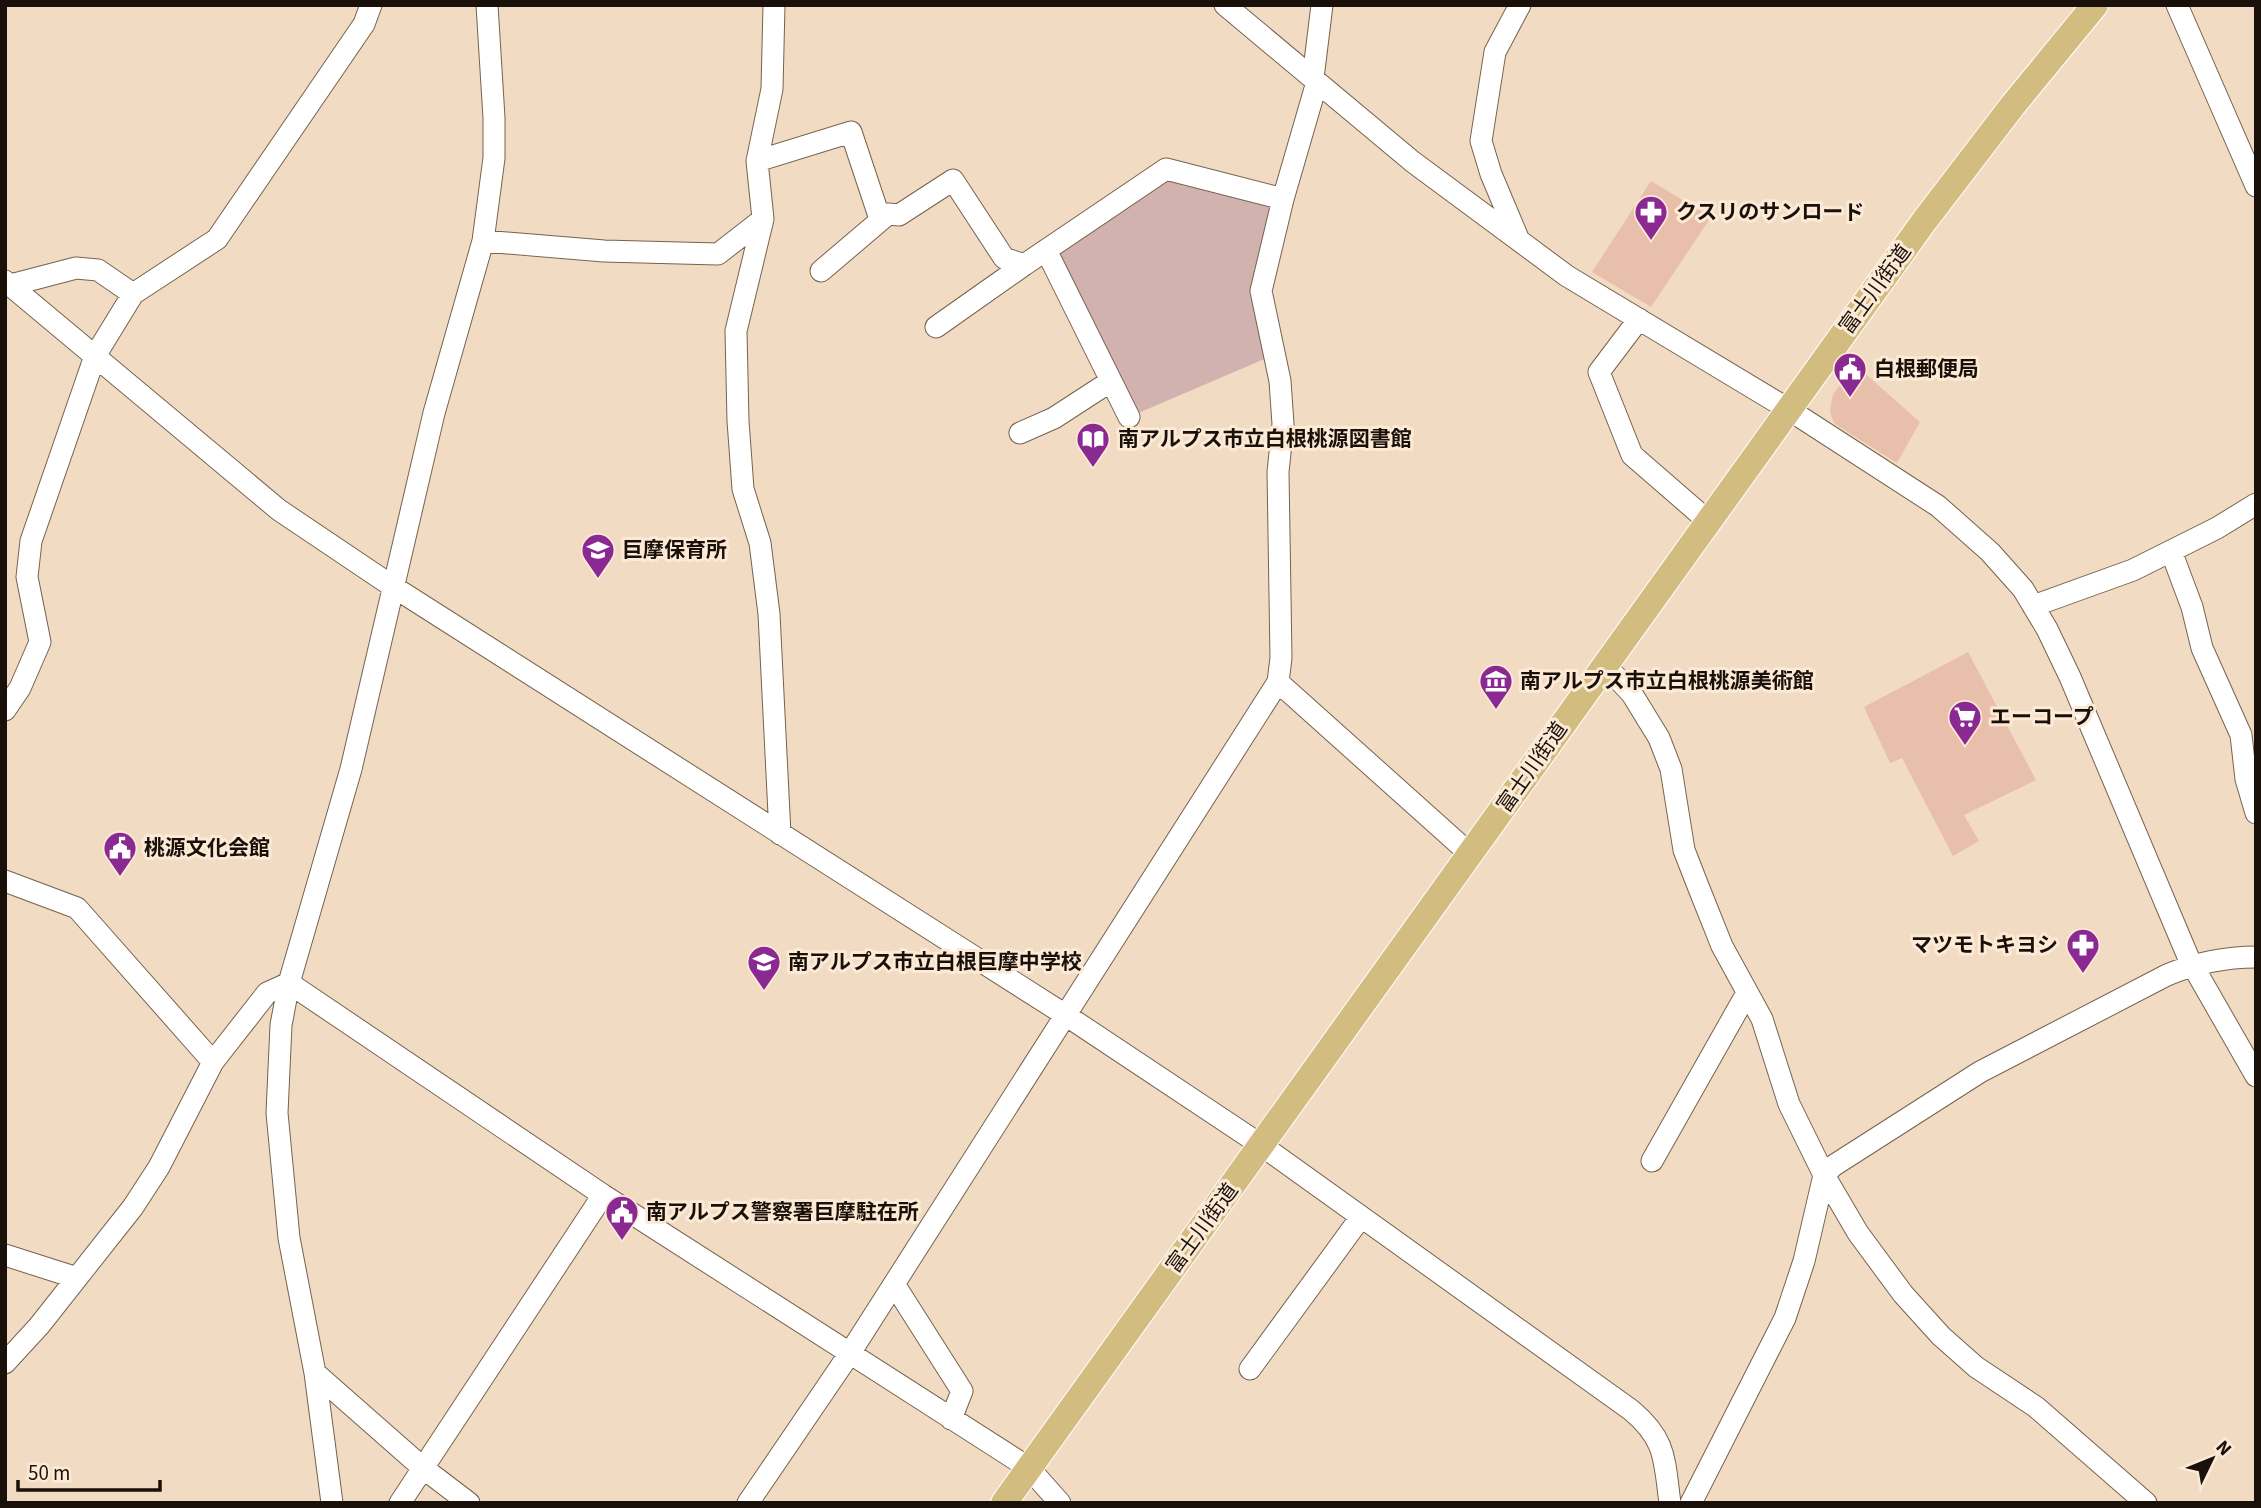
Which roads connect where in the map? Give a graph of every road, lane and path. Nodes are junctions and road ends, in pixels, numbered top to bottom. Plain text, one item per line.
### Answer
1 (371, 5) edge
2 (487, 5) edge
3 (774, 5) edge
4 (1225, 5) edge
5 (1322, 5) edge
6 (1520, 5) edge
7 (2095, 5) edge
8 (2177, 5) edge
9 (1315, 80) junction
10 (757, 162) junction
11 (2256, 186) edge
12 (1283, 199) junction
13 (888, 214) junction
14 (763, 219) junction
15 (1519, 240) junction
16 (483, 241) junction
17 (1046, 250) junction
18 (1024, 265) junction
19 (821, 271) dead end
20 (8, 283) edge
21 (133, 294) junction
22 (1639, 319) junction
23 (936, 327) dead end
24 (95, 356) junction
25 (1111, 381) junction
26 (1788, 409) junction
27 (1129, 417) dead end
28 (1020, 433) dead end
29 (2256, 504) edge
30 (1708, 520) junction
31 (2171, 551) junction
32 (392, 586) junction
33 (2033, 606) junction
34 (1605, 665) junction
35 (12, 681) edge
36 (1278, 682) junction
37 (5, 710) edge
38 (2256, 813) edge
39 (780, 834) junction
40 (1471, 854) junction
41 (5, 881) edge
42 (2256, 957) edge
43 (2192, 965) junction
44 (289, 983) junction
45 (1747, 993) junction
46 (1067, 1016) junction
47 (213, 1062) junction
48 (2256, 1076) edge
49 (1261, 1145) junction
50 (1652, 1161) dead end
51 (1824, 1175) junction
52 (603, 1195) junction
53 (1361, 1217) junction
54 (5, 1255) edge
55 (77, 1278) junction
56 (894, 1284) junction
57 (850, 1353) junction
58 (5, 1363) edge
59 (1250, 1369) dead end
60 (315, 1373) junction
61 (951, 1419) junction
62 (422, 1468) junction
63 (1029, 1468) junction
64 (332, 1503) edge
65 (400, 1503) edge
66 (469, 1503) edge
67 (748, 1503) edge
68 (1004, 1503) edge
69 (1060, 1503) edge
70 (1670, 1503) edge
71 (1692, 1503) edge
72 (2146, 1503) edge

1 - 21 street
2 - 16 street
3 - 10 street
4 - 9 street
5 - 9 street
6 - 15 street
7 - 26 main road, 富士川街道
8 - 11 street
9 - 12 street
9 - 15 street
10 - 13 street
10 - 14 street
12 - 17 street
12 - 36 street
13 - 18 street
13 - 19 street
14 - 16 street
14 - 39 street
15 - 22 street
16 - 32 street
17 - 18 street
17 - 25 street
18 - 23 street
20 - 21 street
20 - 24 street
21 - 24 street
22 - 26 street
22 - 30 street
24 - 32 street
24 - 35 street
25 - 27 street
25 - 28 street
26 - 30 main road, 富士川街道
26 - 33 street
29 - 31 street
30 - 34 main road, 富士川街道
31 - 33 street
31 - 38 street
32 - 39 street
32 - 44 street
33 - 43 street
34 - 40 main road, 富士川街道
34 - 45 street
35 - 37 street
36 - 40 street
36 - 46 street
39 - 46 street
40 - 49 main road, 富士川街道
41 - 47 street
42 - 43 street
43 - 48 street
43 - 51 street
44 - 47 street
44 - 52 street
44 - 60 street
45 - 50 street
45 - 51 street
46 - 49 street
46 - 56 street
47 - 55 street
49 - 53 street
49 - 63 main road, 富士川街道
51 - 71 street
51 - 72 street
52 - 57 street
52 - 62 street
53 - 59 street
53 - 70 street
54 - 55 street
55 - 58 street
56 - 57 street
56 - 61 street
57 - 61 street
57 - 67 street
60 - 62 street
60 - 64 street
61 - 63 street
62 - 65 street
62 - 66 street
63 - 68 main road, 富士川街道
63 - 69 street

